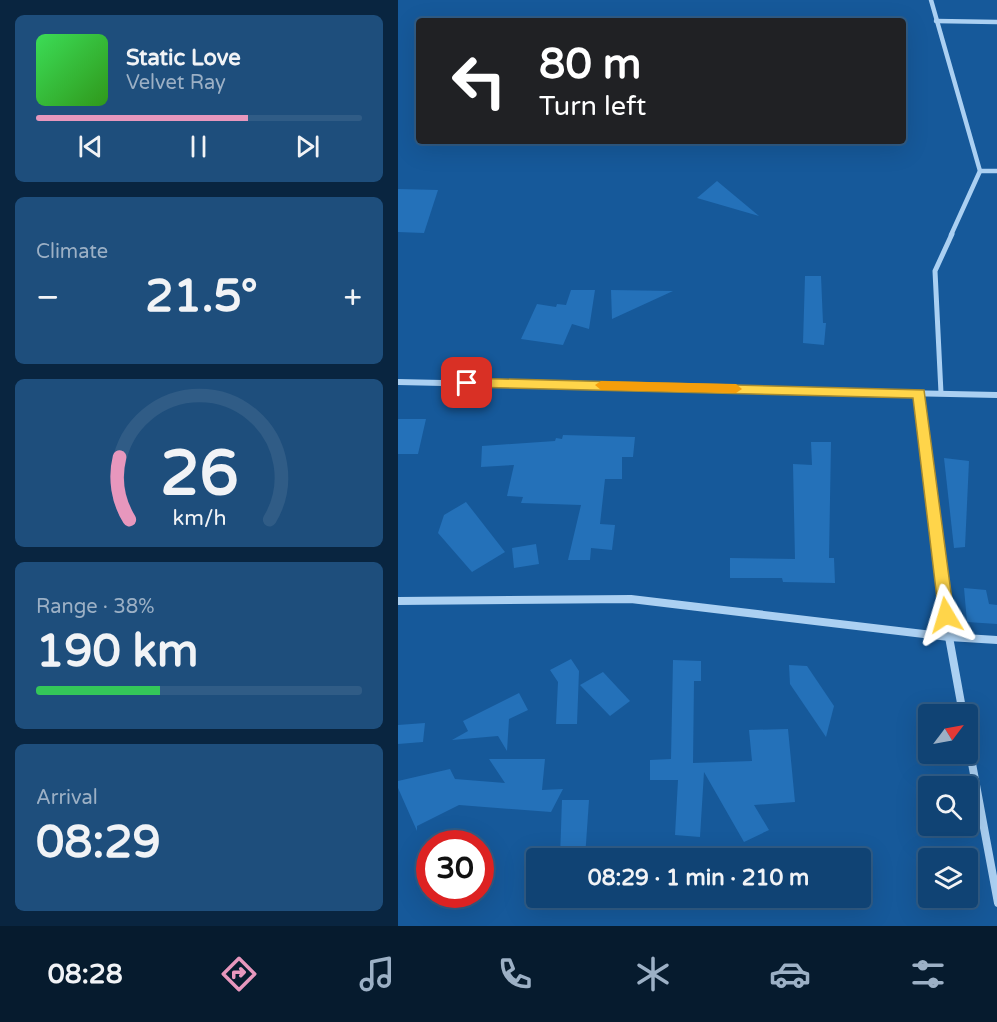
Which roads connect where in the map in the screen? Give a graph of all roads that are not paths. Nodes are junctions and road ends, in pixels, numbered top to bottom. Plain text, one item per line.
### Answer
1 (930, 0) edge
2 (936, 21) junction
3 (998, 22) edge
4 (980, 171) junction
5 (998, 171) edge
6 (398, 382) edge
7 (941, 393) junction
8 (919, 394) junction
9 (998, 395) edge
10 (398, 601) edge
11 (949, 638) junction
12 (998, 640) edge
13 (961, 704) edge
14 (972, 764) edge
15 (998, 903) edge

1 - 2 street
2 - 3 street
2 - 4 street
4 - 5 street
4 - 7 street
6 - 8 street
7 - 8 street
7 - 9 street
8 - 11 street
10 - 11 street
11 - 12 street
11 - 13 street
14 - 15 street

